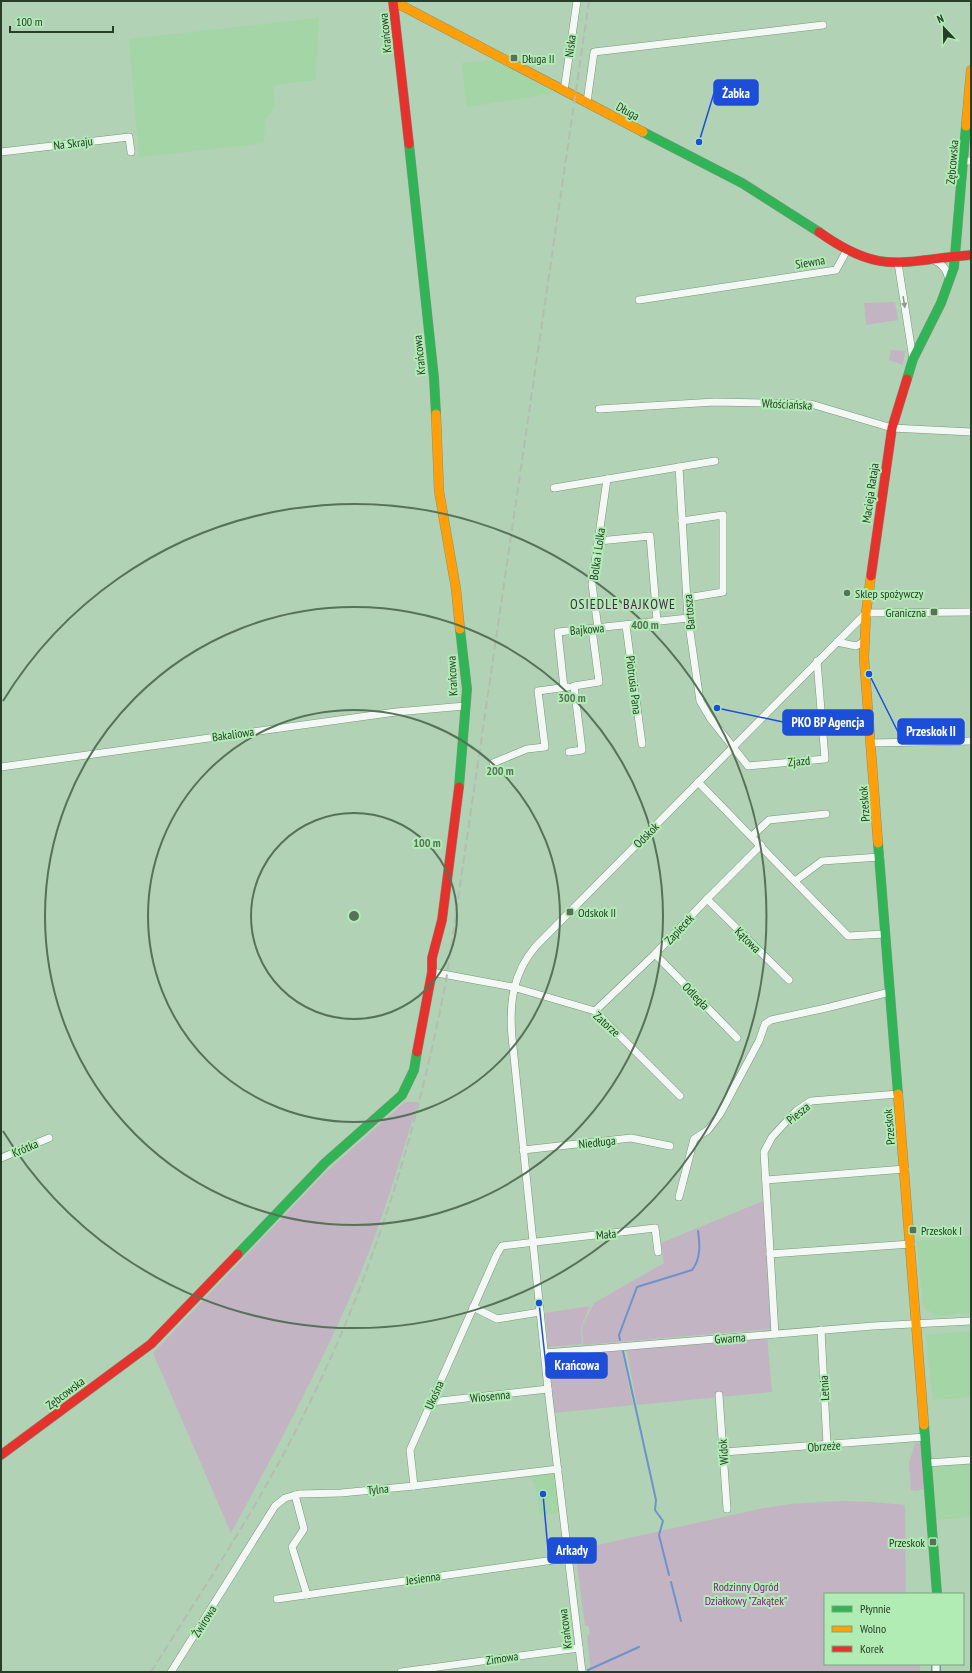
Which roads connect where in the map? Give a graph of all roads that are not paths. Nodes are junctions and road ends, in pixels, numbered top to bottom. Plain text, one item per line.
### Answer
1 (393, 1) edge
2 (577, 1) edge
3 (823, 25) dead end
4 (971, 70) edge
5 (564, 91) junction
6 (587, 102) junction
7 (1, 152) edge
8 (131, 152) dead end
9 (967, 161) edge
10 (847, 250) junction
11 (956, 255) junction
12 (971, 255) edge
13 (931, 259) junction
14 (898, 263) junction
15 (949, 280) junction
16 (639, 300) dead end
17 (913, 359) junction
18 (599, 409) dead end
19 (892, 428) junction
20 (971, 432) edge
21 (715, 462) dead end
22 (679, 467) junction
23 (607, 479) junction
24 (554, 488) dead end
25 (682, 521) junction
26 (599, 541) junction
27 (687, 598) junction
28 (971, 612) edge
29 (866, 613) junction
30 (688, 618) junction
31 (657, 621) junction
32 (626, 626) junction
33 (595, 629) junction
34 (849, 629) junction
35 (865, 637) junction
36 (837, 642) junction
37 (851, 645) junction
38 (864, 658) junction
39 (817, 661) junction
40 (574, 686) junction
41 (564, 688) junction
42 (465, 706) junction
43 (971, 741) edge
44 (871, 743) junction
45 (642, 744) dead end
46 (733, 746) junction
47 (569, 752) dead end
48 (493, 763) dead end
49 (1, 767) edge
50 (698, 782) junction
51 (826, 814) dead end
52 (752, 836) junction
53 (761, 845) junction
54 (880, 857) junction
55 (796, 881) junction
56 (707, 899) junction
57 (885, 934) junction
58 (655, 954) junction
59 (432, 972) junction
60 (789, 980) dead end
61 (513, 987) junction
62 (890, 992) junction
63 (595, 1011) junction
64 (737, 1038) dead end
65 (898, 1094) junction
66 (680, 1096) dead end
67 (49, 1138) dead end
68 (670, 1146) dead end
69 (523, 1150) junction
70 (1, 1158) edge
71 (905, 1169) junction
72 (766, 1180) junction
73 (679, 1197) dead end
74 (533, 1242) junction
75 (911, 1244) junction
76 (658, 1252) dead end
77 (770, 1254) junction
78 (473, 1307) junction
79 (540, 1312) junction
80 (971, 1320) edge
81 (916, 1324) junction
82 (821, 1330) junction
83 (775, 1334) junction
84 (545, 1353) junction
85 (548, 1389) junction
86 (719, 1395) dead end
87 (431, 1402) junction
88 (925, 1438) junction
89 (827, 1446) junction
90 (724, 1452) junction
91 (1, 1455) edge
92 (971, 1460) edge
93 (927, 1463) junction
94 (558, 1469) junction
95 (414, 1486) junction
96 (295, 1495) junction
97 (727, 1509) dead end
98 (568, 1558) junction
99 (235, 1569) joint
100 (937, 1593) edge
101 (307, 1594) junction
102 (277, 1599) dead end
103 (579, 1648) junction
104 (171, 1672) edge
105 (401, 1672) edge
106 (582, 1672) edge

1 - 5 street, Długa
1 - 42 street, Krańcowa
2 - 5 street, Niska
3 - 6 street
4 - 9 street, Zębcowska
5 - 6 street, Długa
6 - 10 street, Długa
7 - 8 street, Na Skraju
9 - 11 street, Zębcowska
10 - 14 street
10 - 16 street, Siewna
11 - 12 street
11 - 13 street
11 - 15 street, Macieja Rataja
13 - 14 street
13 - 15 street
14 -> 17 street, Macieja Rataja
15 - 17 street, Macieja Rataja
17 - 19 street, Macieja Rataja
18 - 19 street, Włościańska
19 - 20 street, Włościańska
19 - 29 street, Macieja Rataja
21 - 22 street
22 - 23 street
22 - 25 street, Bartosza
23 - 24 street
23 - 26 street, Bolka i Lolka
25 - 27 street, Bartosza
25 - 27 street
26 - 31 street
26 - 33 street, Bolka i Lolka
27 - 30 street, Bartosza
28 - 29 street
29 - 34 street
29 - 35 street, Macieja Rataja
30 - 31 street, Bajkowa
30 - 46 street, Bartosza
31 - 32 street, Bajkowa
32 - 33 street, Bajkowa
32 - 45 street, Piotrusia Pana
33 - 40 street, Bolka i Lolka
33 - 41 street, Bajkowa
34 - 35 street
34 - 36 street, Odskok
34 - 37 street
35 - 37 street
35 - 38 street, Przeskok
36 - 37 street
36 - 39 street, Odskok
37 - 38 street
38 - 44 street, Przeskok
39 - 46 street, Odskok
39 - 46 street, Zjazd
40 - 41 street
40 - 47 street
41 - 48 street
42 - 49 street, Bakaliowa
42 - 59 street, Krańcowa
43 - 44 street
44 - 54 street, Przeskok
46 - 50 street, Odskok
50 - 52 street
50 - 61 street, Odskok
51 - 52 street
52 - 53 street
53 - 55 street
53 - 56 street, Zapiecek
54 - 55 street
54 - 57 street, Przeskok
55 - 57 street
56 - 58 street, Zapiecek
56 - 60 street, Kątowa
57 - 62 street, Przeskok
58 - 63 street, Zapiecek
58 - 64 street, Odległa
59 - 61 street
59 - 91 street, Zębcowska
61 - 63 street, Zatorze
61 - 69 street, Krańcowa
62 - 65 street, Przeskok
62 - 73 street
63 - 66 street, Zatorze
65 - 71 street, Przeskok
65 - 72 street, Piesza
67 - 70 street, Krótka
68 - 69 street, Niedługa
69 - 74 street, Krańcowa
71 - 72 street
71 - 75 street, Przeskok
72 - 77 street, Piesza
74 - 76 street, Mała
74 - 78 street, Ukośna
74 - 79 street, Krańcowa
75 - 77 street
75 - 81 street, Przeskok
77 - 83 street, Piesza
78 - 79 street
78 - 87 street, Ukośna
79 - 84 street, Krańcowa
80 - 81 street, Gwarna
81 - 82 street, Gwarna
81 - 88 street, Przeskok
82 - 83 street, Gwarna
82 - 89 street, Letnia
83 - 84 street, Gwarna
84 - 85 street, Krańcowa
85 - 87 street, Wiosenna
85 - 94 street, Krańcowa
86 - 90 street, Widok
87 - 95 street, Ukośna
88 - 89 street, Obrzeże
88 - 93 street, Przeskok
89 - 90 street, Obrzeże
90 - 97 street, Widok
92 - 93 street
93 - 100 street, Przeskok
94 - 95 street, Tylna
94 - 98 street, Krańcowa
95 - 96 street, Tylna
96 - 99 street, Tylna
96 - 101 street
98 - 101 street, Jesienna
98 - 103 street, Krańcowa
99 - 104 street, Żwirowa
101 - 102 street, Jesienna
103 - 105 street, Zimowa
103 - 106 street, Krańcowa

